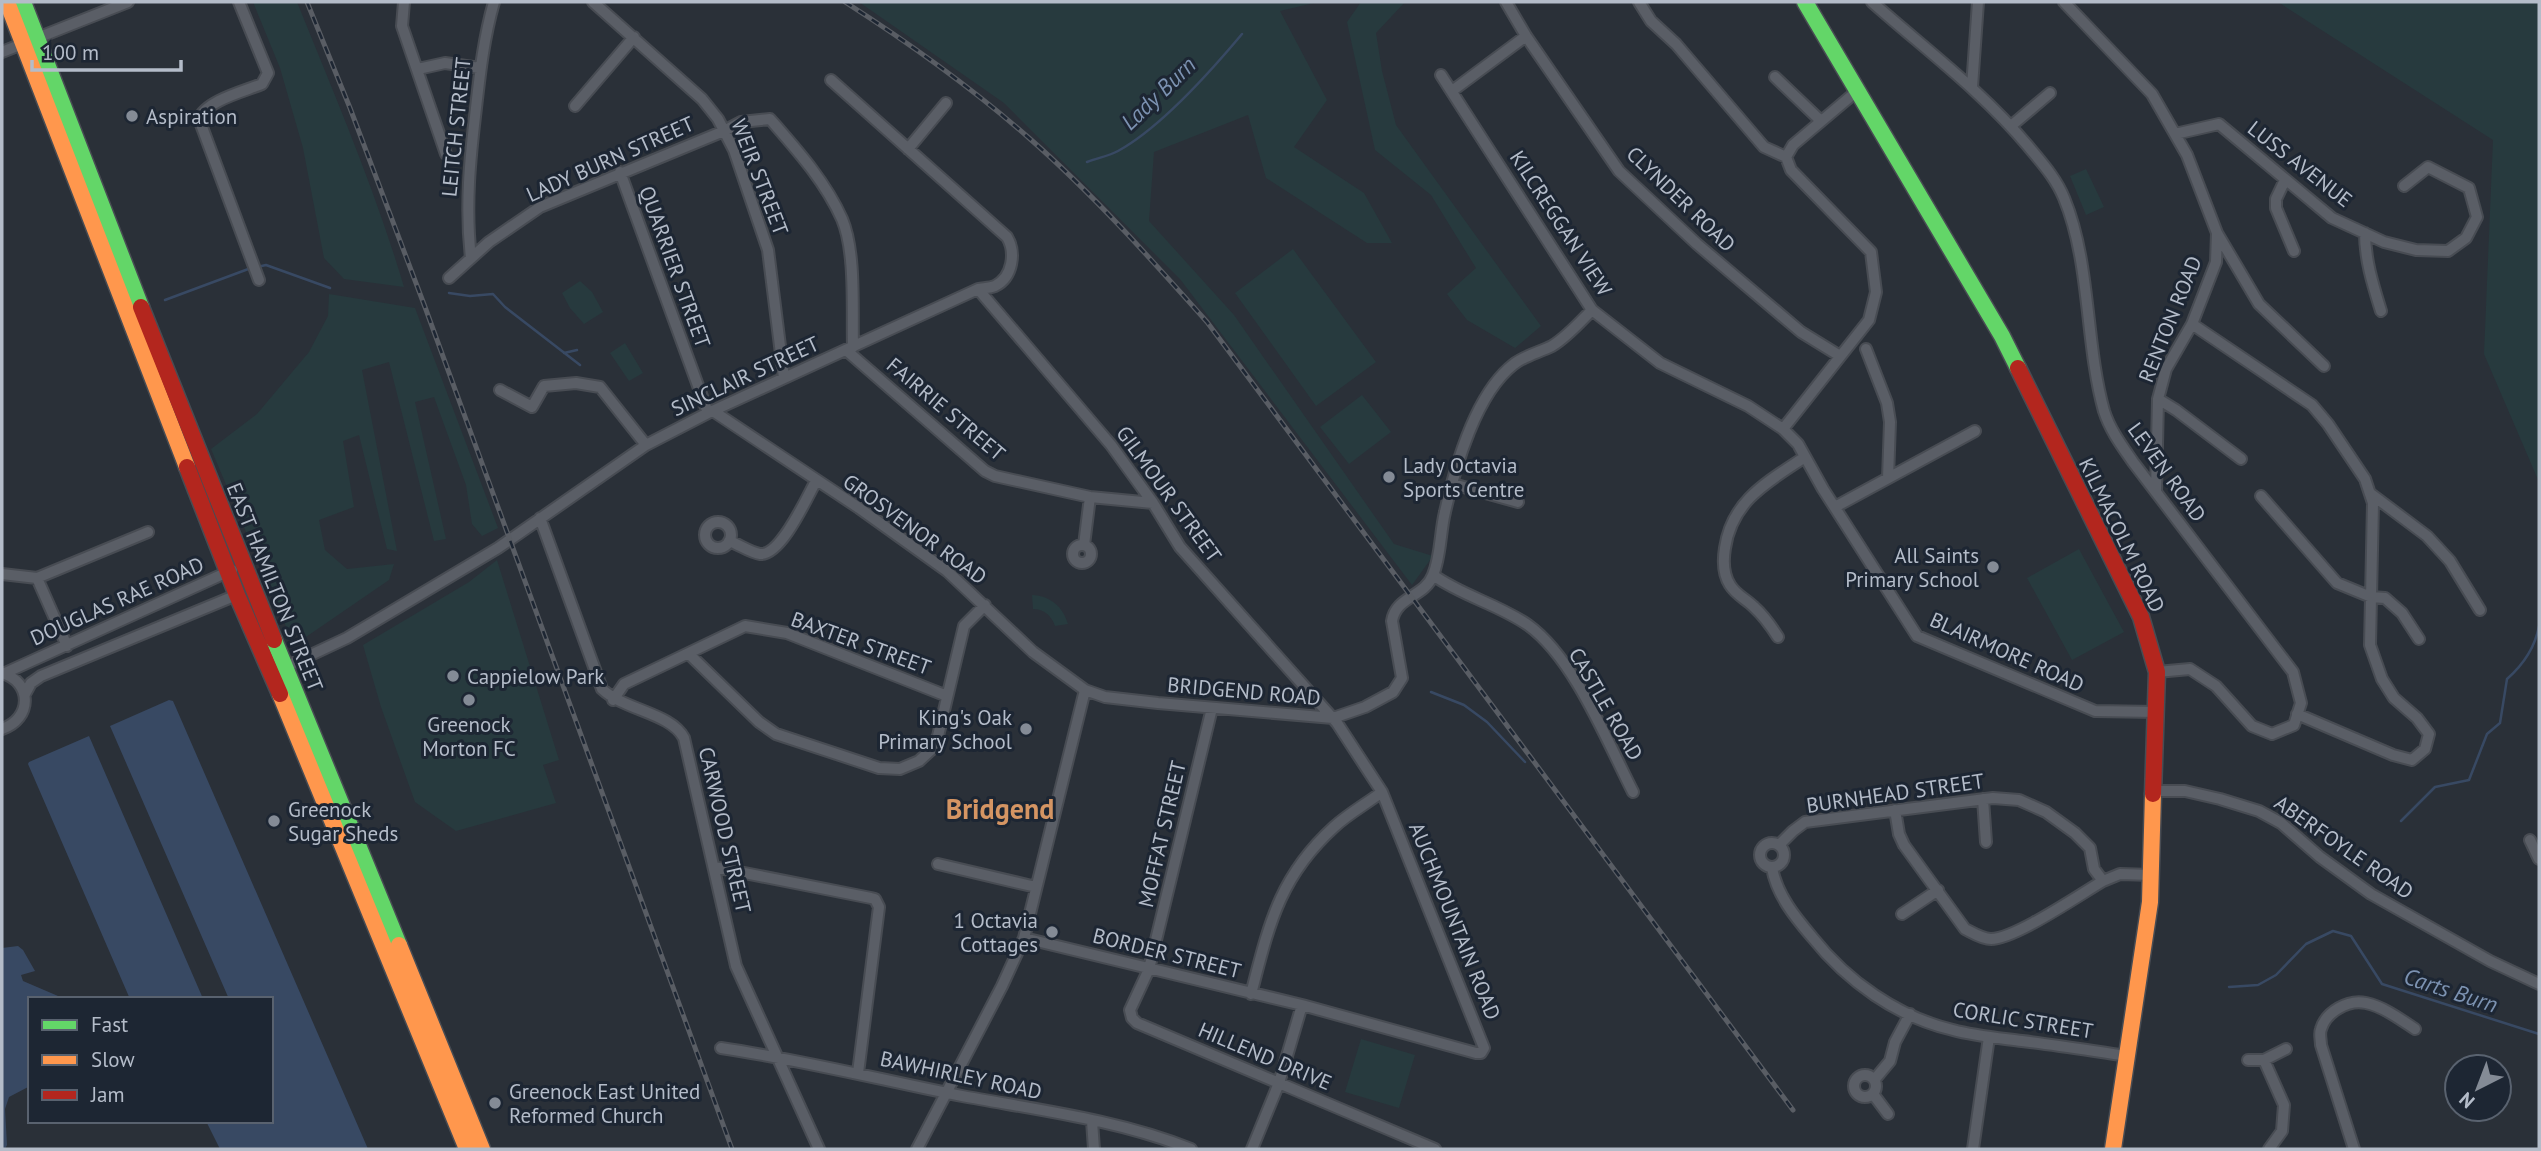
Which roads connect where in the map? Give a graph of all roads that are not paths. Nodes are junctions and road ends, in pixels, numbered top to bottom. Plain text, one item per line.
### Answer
1 (7, 2) edge
2 (23, 2) edge
3 (128, 2) edge
4 (239, 2) edge
5 (404, 2) edge
6 (494, 2) edge
7 (593, 2) edge
8 (1506, 2) edge
9 (1639, 2) edge
10 (1805, 2) edge
11 (1872, 2) edge
12 (1978, 2) edge
13 (2064, 2) edge
14 (1526, 36) junction
15 (634, 37) junction
16 (30, 40) junction
17 (2, 52) edge
18 (480, 68) junction
19 (418, 69) junction
20 (1441, 75) dead end
21 (1775, 77) dead end
22 (831, 80) dead end
23 (1972, 87) junction
24 (1452, 91) junction
25 (1857, 91) junction
26 (2050, 93) dead end
27 (946, 103) dead end
28 (575, 106) dead end
29 (1821, 121) junction
30 (2011, 126) junction
31 (724, 131) junction
32 (2175, 134) junction
33 (439, 135) junction
34 (426, 140) dead end
35 (908, 149) junction
36 (446, 154) dead end
37 (1786, 157) junction
38 (620, 173) junction
39 (2285, 180) junction
40 (2404, 186) dead end
41 (2217, 233) junction
42 (2365, 233) junction
43 (2294, 251) dead end
44 (471, 257) junction
45 (449, 278) dead end
46 (259, 280) dead end
47 (978, 289) junction
48 (1592, 310) junction
49 (2381, 311) dead end
50 (2192, 324) junction
51 (850, 348) junction
52 (1866, 349) dead end
53 (1840, 356) junction
54 (2324, 366) dead end
55 (784, 378) junction
56 (500, 390) dead end
57 (2158, 399) junction
58 (711, 412) junction
59 (1783, 429) junction
60 (1975, 431) dead end
61 (646, 445) junction
62 (1805, 457) junction
63 (2241, 459) dead end
64 (1888, 478) junction
65 (816, 481) junction
66 (1453, 484) junction
67 (2156, 491) junction
68 (2370, 494) junction
69 (2261, 496) dead end
70 (1090, 497) junction
71 (1518, 502) dead end
72 (1153, 503) junction
73 (1835, 507) junction
74 (541, 518) junction
75 (148, 532) dead end
76 (729, 541) dead end
77 (1084, 545) dead end
78 (237, 568) junction
79 (2, 574) edge
80 (1433, 575) junction
81 (37, 578) junction
82 (253, 588) junction
83 (237, 595) junction
84 (2371, 597) junction
85 (985, 605) junction
86 (2480, 610) dead end
87 (1778, 637) dead end
88 (2419, 639) dead end
89 (67, 646) junction
90 (689, 654) junction
91 (279, 671) junction
92 (2157, 672) junction
93 (3, 673) edge
94 (1084, 690) junction
95 (25, 694) junction
96 (947, 696) junction
97 (613, 700) junction
98 (1212, 708) junction
99 (2157, 712) junction
100 (2297, 714) junction
101 (1333, 718) junction
102 (2, 729) edge
103 (2154, 791) junction
104 (1382, 792) junction
105 (1633, 792) dead end
106 (1983, 799) junction
107 (1895, 810) junction
108 (2530, 840) dead end
109 (1986, 842) dead end
110 (1780, 845) junction
111 (2539, 859) edge
112 (939, 864) dead end
113 (714, 867) junction
114 (1772, 868) junction
115 (2152, 875) junction
116 (2103, 881) junction
117 (366, 886) junction
118 (1036, 887) junction
119 (1938, 891) junction
120 (1902, 914) dead end
121 (1024, 938) junction
122 (1149, 969) junction
123 (2539, 984) edge
124 (1251, 994) junction
125 (1302, 1005) junction
126 (1909, 1014) junction
127 (2415, 1029) dead end
128 (1989, 1037) junction
129 (721, 1048) dead end
130 (2286, 1049) dead end
131 (2128, 1055) junction
132 (777, 1056) junction
133 (2248, 1060) dead end
134 (2264, 1060) junction
135 (858, 1073) junction
136 (1875, 1079) junction
137 (1279, 1083) junction
138 (947, 1093) junction
139 (1873, 1094) junction
140 (1888, 1114) dead end
141 (1093, 1121) junction
142 (467, 1149) edge
143 (482, 1149) edge
144 (819, 1149) edge
145 (917, 1149) edge
146 (1094, 1149) edge
147 (1191, 1149) edge
148 (1252, 1149) edge
149 (1435, 1149) edge
150 (1442, 1149) edge
151 (1448, 1149) edge
152 (1973, 1149) edge
153 (2113, 1149) edge
154 (2269, 1149) edge
155 (2354, 1149) edge

1 - 16 main road
2 - 16 main road
3 - 16 street
4 - 46 street
5 - 19 street
6 - 18 street, LEITCH STREET
7 - 15 street, WEIR STREET
8 - 14 street, CLYNDER ROAD
9 - 37 street
10 - 25 main road, KILMACOLM ROAD
11 - 23 street, LEVEN ROAD
12 - 23 street
13 - 32 street, RENTON ROAD
14 - 24 street
14 - 53 street, CLYNDER ROAD
15 - 28 street
15 - 31 street, WEIR STREET
16 - 17 street
16 - 78 main road, EAST HAMILTON STREET
18 - 19 street
18 - 44 street, LEITCH STREET
19 - 33 street
20 - 24 street, KILCREGGAN VIEW
21 - 29 street
22 - 35 street, SINCLAIR STREET
23 - 30 street, LEVEN ROAD
24 - 48 street, KILCREGGAN VIEW
25 - 29 street
25 - 92 main road, KILMACOLM ROAD
26 - 30 street
27 - 35 street
29 - 37 street
30 - 67 street, LEVEN ROAD
31 - 38 street, LADY BURN STREET
31 - 51 street, LADY BURN STREET
31 - 55 street, WEIR STREET
32 - 39 street, LUSS AVENUE
32 - 41 street, RENTON ROAD
33 - 34 street
33 - 36 street
35 - 47 street, SINCLAIR STREET
37 - 53 street
38 - 44 street, LADY BURN STREET
38 - 58 street, QUARRIER STREET
39 - 42 street, LUSS AVENUE
39 - 43 street
40 - 42 street, LUSS AVENUE
41 - 50 street, RENTON ROAD
41 - 54 street
42 - 49 street
44 - 45 street, LADY BURN STREET
47 - 51 street, SINCLAIR STREET
47 - 72 street, GILMOUR STREET
48 - 59 street, KILCREGGAN VIEW
48 - 66 street
50 - 57 street, RENTON ROAD
50 - 68 street
51 - 55 street, SINCLAIR STREET
51 - 70 street, FAIRRIE STREET
52 - 64 street
53 - 59 street
55 - 58 street, SINCLAIR STREET
56 - 61 street
57 - 63 street
57 - 67 street, RENTON ROAD
58 - 61 street, SINCLAIR STREET
58 - 65 street, GROSVENOR ROAD
59 - 62 street, BLAIRMORE ROAD
60 - 64 street
61 - 74 street, SINCLAIR STREET
62 - 73 street, BLAIRMORE ROAD
62 - 87 street
64 - 73 street
65 - 76 street
65 - 85 street, GROSVENOR ROAD
66 - 71 street
66 - 80 street
67 - 100 street, LEVEN ROAD
68 - 84 street
68 - 86 street
69 - 84 street
70 - 72 street, FAIRRIE STREET
70 - 77 street
72 - 101 street, GILMOUR STREET
73 - 99 street, BLAIRMORE ROAD
74 - 91 street, SINCLAIR STREET
74 - 97 street
75 - 81 street
78 - 82 main road, EAST HAMILTON STREET
78 - 83 main road, EAST HAMILTON STREET
78 - 89 street, DOUGLAS RAE ROAD
79 - 81 street
80 - 101 street, BRIDGEND ROAD
80 - 105 street, CASTLE ROAD
81 - 89 street
82 - 83 street, DOUGLAS RAE ROAD
82 - 91 main road, EAST HAMILTON STREET
83 - 91 main road, EAST HAMILTON STREET
83 - 95 street, DOUGLAS RAE ROAD
84 - 88 street
84 - 100 street
85 - 94 street, GROSVENOR ROAD
85 - 96 street
89 - 93 street, DOUGLAS RAE ROAD
90 - 96 street, BAXTER STREET
90 - 96 street
90 - 97 street, BAXTER STREET
91 - 117 main road, EAST HAMILTON STREET
92 - 99 main road, KILMACOLM ROAD
92 - 100 street
93 - 95 street
94 - 98 street, BRIDGEND ROAD
94 - 118 street
95 - 102 street
97 - 113 street, CARWOOD STREET
98 - 101 street, BRIDGEND ROAD
98 - 122 street, MOFFAT STREET
99 - 103 main road, KILMACOLM ROAD
101 - 104 street, AUCHMOUNTAIN ROAD
103 - 115 main road, KILMACOLM ROAD
103 - 123 street, ABERFOYLE ROAD
104 - 124 street
104 - 125 street, AUCHMOUNTAIN ROAD
106 - 107 street, BURNHEAD STREET
106 - 109 street
106 - 116 street, BURNHEAD STREET
107 - 110 street, BURNHEAD STREET
107 - 119 street
108 - 111 street
110 - 114 street
110 - 114 street, CORLIC STREET
112 - 118 street
113 - 132 street, CARWOOD STREET
113 - 135 street
114 - 126 street, CORLIC STREET
115 - 116 street
115 - 131 main road, KILMACOLM ROAD
116 - 119 street
117 - 142 main road, EAST HAMILTON STREET
117 - 143 main road, EAST HAMILTON STREET
118 - 121 street
119 - 120 street
121 - 122 street, BORDER STREET
121 - 138 street
122 - 124 street, BORDER STREET
122 - 137 street, HILLEND DRIVE
124 - 125 street, BORDER STREET
125 - 137 street
126 - 128 street, CORLIC STREET
126 - 136 street
127 - 155 street
128 - 131 street, CORLIC STREET
128 - 152 street
129 - 132 street, BAWHIRLEY ROAD
130 - 134 street
131 - 153 main road, KILMACOLM ROAD
132 - 135 street, BAWHIRLEY ROAD
132 - 144 street, CARWOOD STREET
133 - 134 street
134 - 154 street
135 - 138 street, BAWHIRLEY ROAD
136 - 139 street
136 - 139 street
137 - 148 street
137 - 149 street, HILLEND DRIVE
138 - 141 street, BAWHIRLEY ROAD
138 - 145 street
139 - 140 street
141 - 146 street
141 - 147 street, BAWHIRLEY ROAD
150 - 151 street

